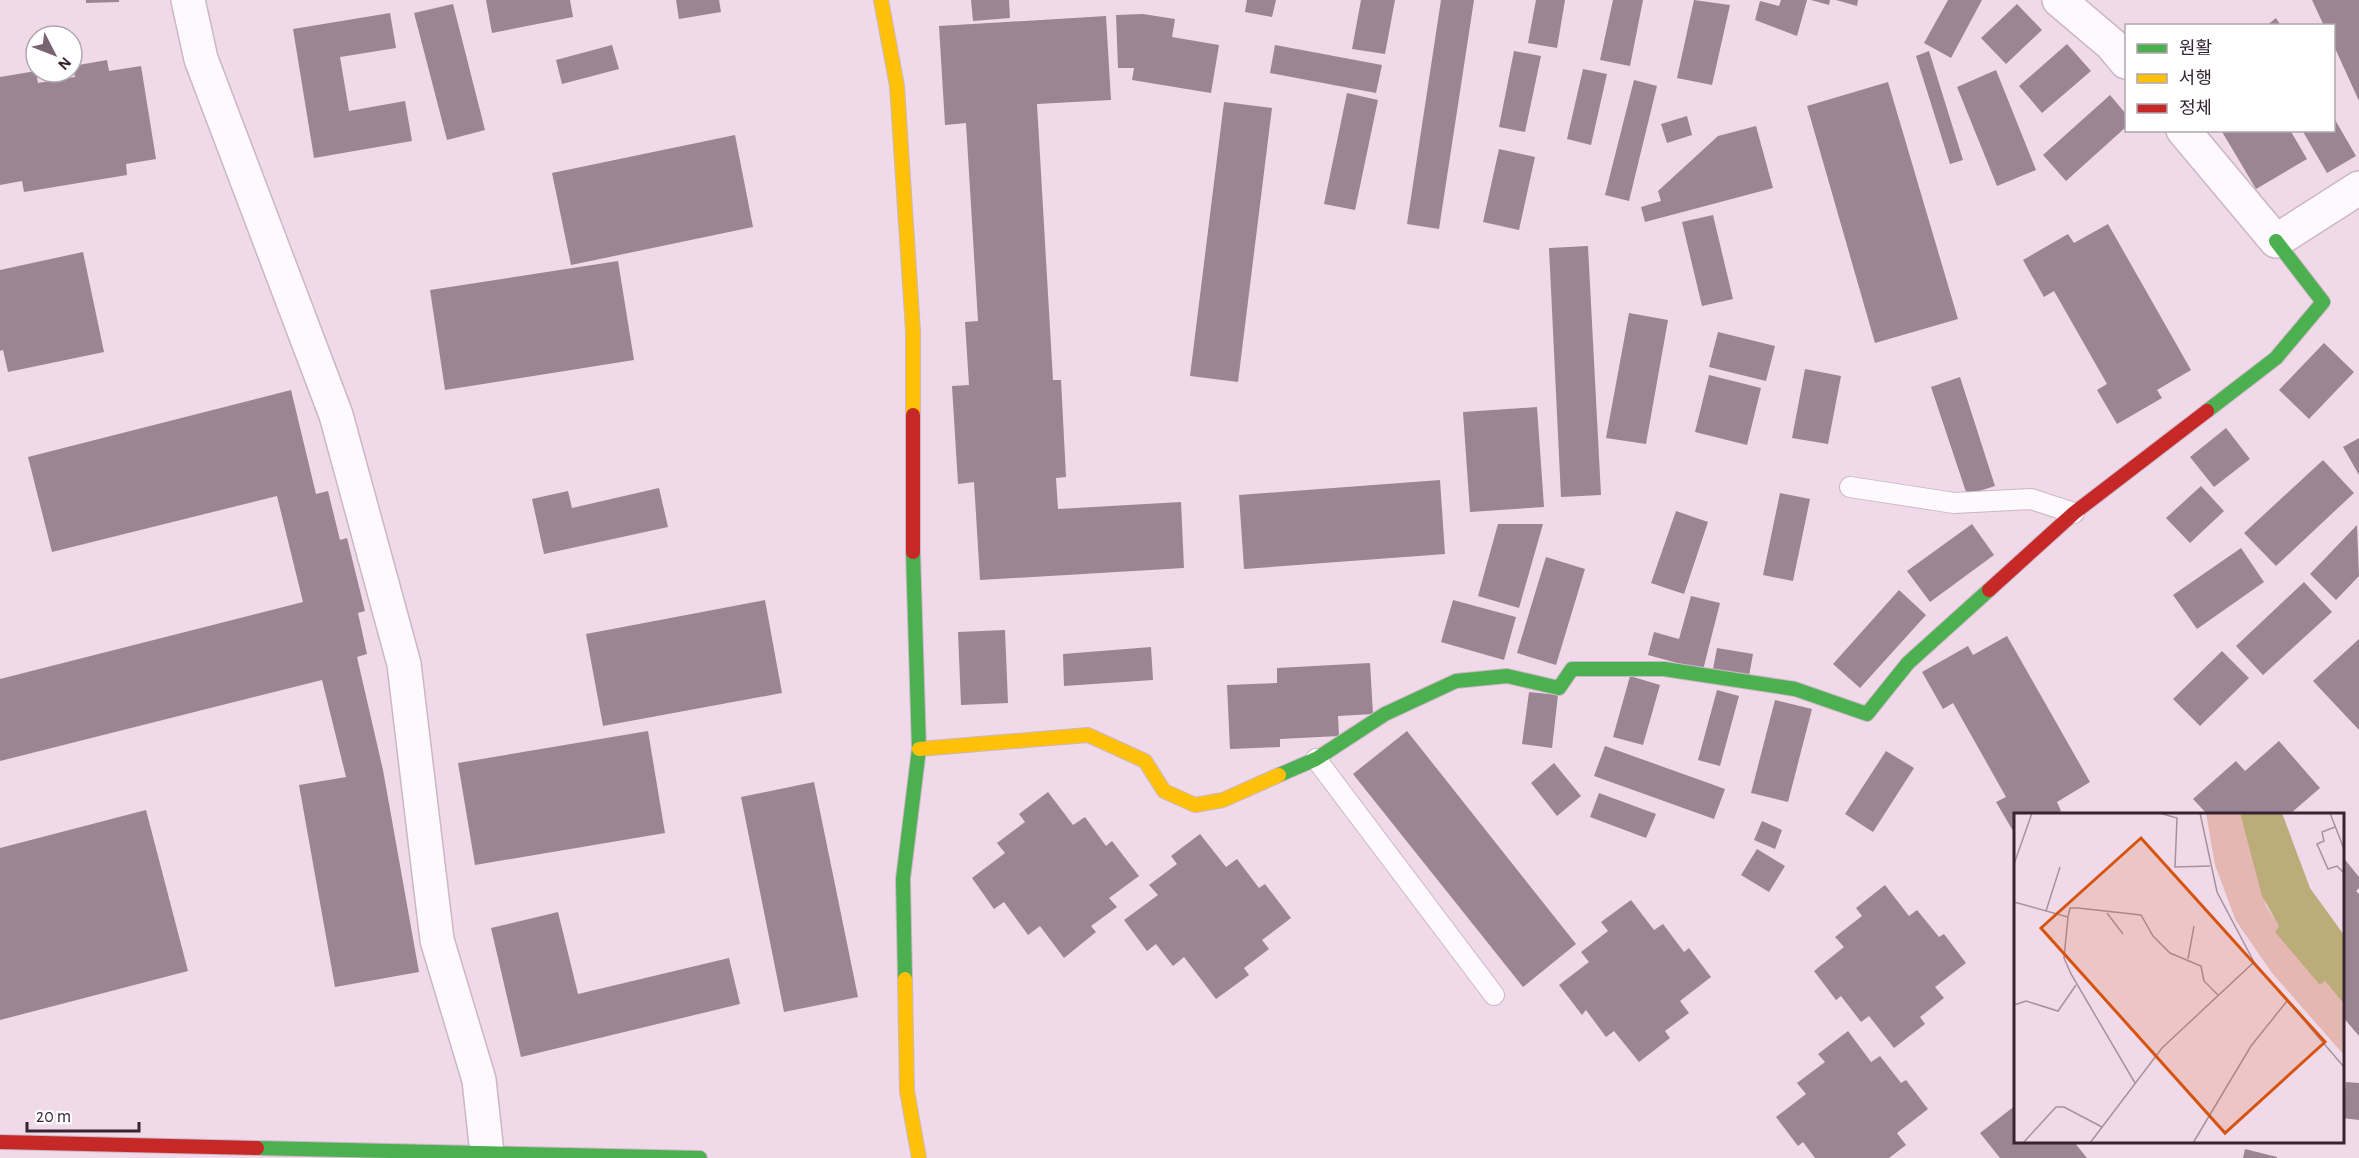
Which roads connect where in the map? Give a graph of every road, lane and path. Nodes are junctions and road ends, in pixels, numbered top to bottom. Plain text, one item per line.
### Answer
1 (188, 0) edge
2 (881, 0) edge
3 (2060, 0) edge
4 (2125, 60) edge
5 (2185, 132) edge
6 (2359, 188) edge
7 (2276, 241) junction
8 (1850, 487) dead end
9 (2074, 513) junction
10 (919, 749) junction
11 (1316, 759) junction
12 (1494, 995) dead end
13 (0, 1142) edge
14 (487, 1153) junction
15 (700, 1158) edge
16 (919, 1158) edge

1 - 14 street
2 - 10 street
3 - 4 street
5 - 7 street
6 - 7 street
7 - 9 street
8 - 9 lane
9 - 11 street
10 - 11 street
10 - 16 street
11 - 12 lane
13 - 14 street
14 - 15 street

